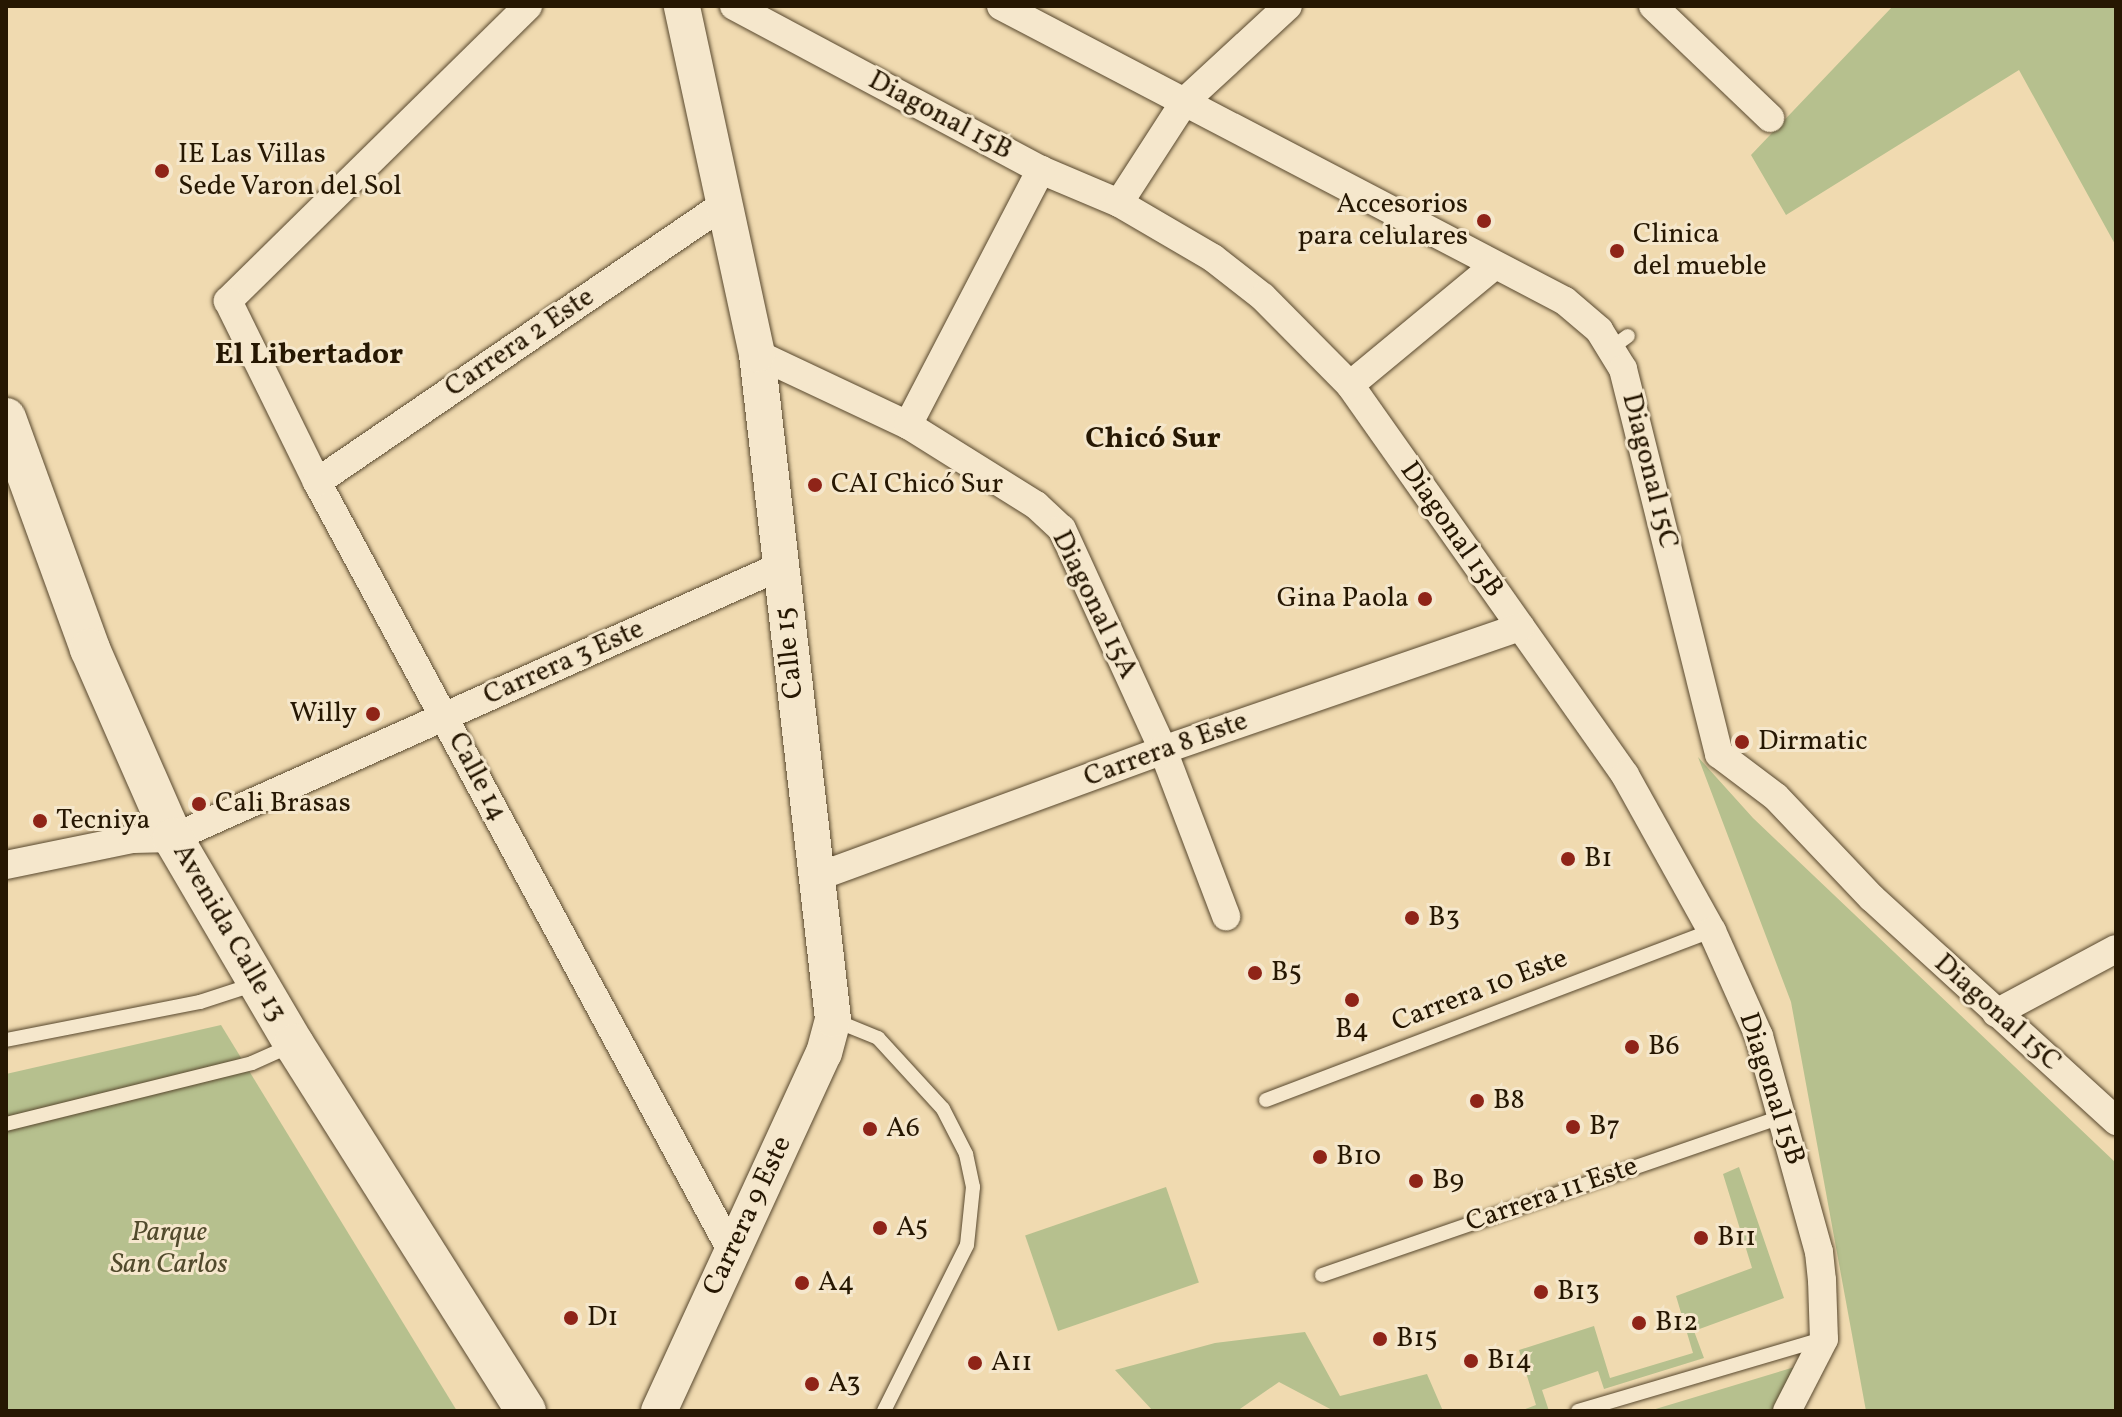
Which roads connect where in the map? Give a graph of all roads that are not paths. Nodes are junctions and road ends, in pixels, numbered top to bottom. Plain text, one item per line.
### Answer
1 (528, 6) edge
2 (682, 6) edge
3 (734, 6) edge
4 (1001, 6) edge
5 (1288, 6) edge
6 (1653, 6) edge
7 (1185, 101) junction
8 (1770, 118) dead end
9 (1041, 170) junction
10 (1119, 203) junction
11 (723, 205) junction
12 (1494, 266) junction
13 (757, 354) junction
14 (1350, 385) junction
15 (6, 418) edge
16 (908, 425) junction
17 (317, 482) junction
18 (781, 566) junction
19 (1520, 627) junction
20 (445, 716) junction
21 (1163, 750) junction
22 (173, 838) junction
23 (6, 865) edge
24 (814, 878) junction
25 (1226, 916) dead end
26 (1712, 931) junction
27 (2116, 949) edge
28 (258, 983) junction
29 (1996, 1013) junction
30 (833, 1019) junction
31 (6, 1040) edge
32 (294, 1044) junction
33 (1266, 1100) dead end
34 (1783, 1116) junction
35 (2116, 1121) edge
36 (6, 1124) edge
37 (731, 1250) junction
38 (1322, 1275) dead end
39 (1824, 1339) junction
40 (526, 1411) edge
41 (659, 1411) edge
42 (884, 1411) edge
43 (1578, 1411) edge
44 (1787, 1411) edge

1 - 17 street, Calle 14
2 - 11 street, Calle 15
3 - 9 street, Diagonal 15B
4 - 7 street, Diagonal 15C
5 - 7 street
6 - 8 street
7 - 10 street
7 - 12 street, Diagonal 15C
9 - 10 street, Diagonal 15B
9 - 16 street
10 - 14 street, Diagonal 15B
11 - 13 street, Calle 15
11 - 17 street, Carrera 2 Este
12 - 14 street
12 - 29 street, Diagonal 15C
13 - 16 street, Diagonal 15A
13 - 18 street, Calle 15
14 - 19 street, Diagonal 15B
15 - 22 main road, Avenida Calle 13
16 - 21 street, Diagonal 15A
17 - 20 street, Calle 14
18 - 20 street, Carrera 3 Este
18 - 24 street, Calle 15
19 - 21 street, Carrera 8 Este
19 - 26 street, Diagonal 15B
20 - 22 street, Carrera 3 Este
20 - 37 street, Calle 14
21 - 24 street, Carrera 8 Este
21 - 25 street, Diagonal 15A
22 - 23 street
22 - 28 main road, Avenida Calle 13
24 - 30 street, Calle 15
26 - 33 lane, Carrera 10 Este
26 - 34 street, Diagonal 15B
27 - 29 street
28 - 31 lane
28 - 32 main road, Avenida Calle 13
29 - 35 street, Diagonal 15C
30 - 37 street, Carrera 9 Este
30 - 42 lane
32 - 36 lane
32 - 40 main road, Avenida Calle 13
34 - 38 lane, Carrera 11 Este
34 - 39 street, Diagonal 15B
37 - 41 street, Carrera 9 Este
39 - 43 lane
39 - 44 street

